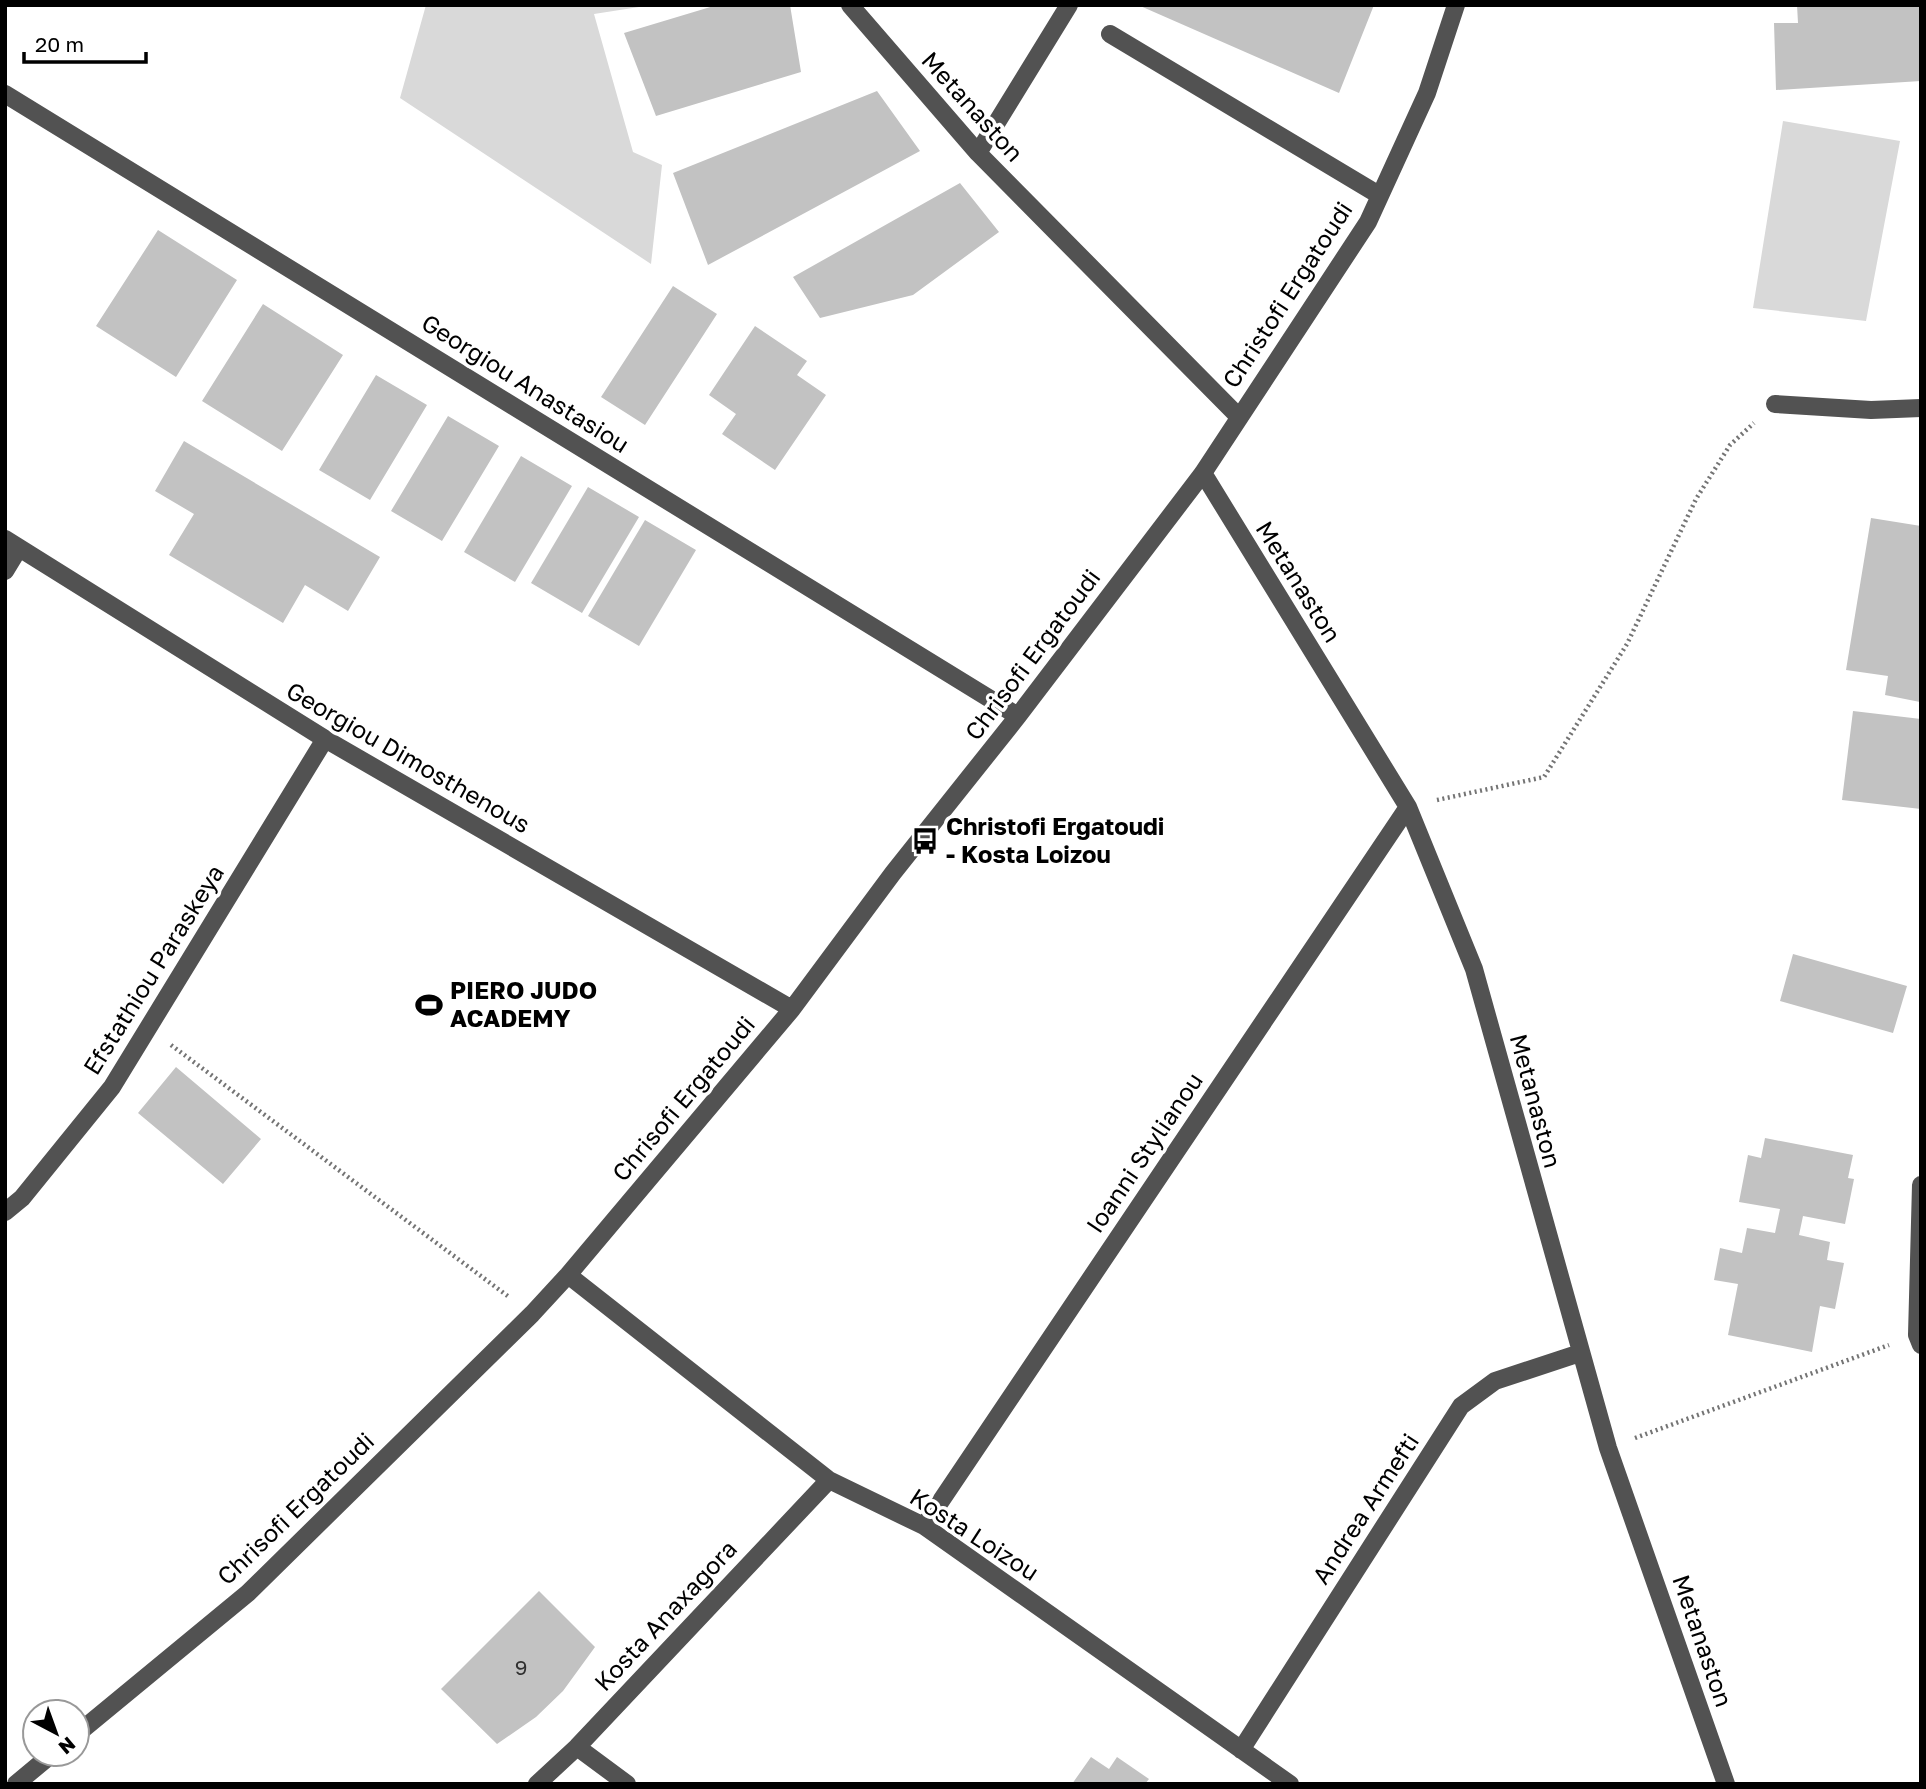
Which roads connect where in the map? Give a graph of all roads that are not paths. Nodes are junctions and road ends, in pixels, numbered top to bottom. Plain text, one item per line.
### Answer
1 (850, 5) edge
2 (1069, 5) edge
3 (1456, 5) edge
4 (1110, 34) dead end
5 (5, 94) edge
6 (978, 153) junction
7 (1379, 195) junction
8 (1775, 404) road end
9 (1921, 408) edge
10 (1238, 416) junction
11 (1203, 473) junction
12 (12, 544) edge
13 (5, 571) edge
14 (1018, 716) junction
15 (325, 739) junction
16 (1408, 807) junction
17 (792, 1009) junction
18 (1921, 1185) edge
19 (5, 1212) edge
20 (568, 1275) junction
21 (1919, 1340) edge
22 (1580, 1353) junction
23 (829, 1479) junction
24 (924, 1526) junction
25 (91, 1722) edge
26 (576, 1747) junction
27 (1241, 1749) junction
28 (35, 1768) edge
29 (16, 1784) edge
30 (537, 1784) edge
31 (627, 1784) edge
32 (1290, 1784) edge
33 (1726, 1784) edge

1 - 6 street, Metanaston
2 - 6 street
3 - 7 street, Christofi Ergatoudi
4 - 7 street
5 - 14 street, Georgiou Anastasiou
6 - 10 street, Metanaston
7 - 10 street, Christofi Ergatoudi
8 - 9 street
10 - 11 street, Chrisofi Ergatoudi
11 - 14 street, Chrisofi Ergatoudi
11 - 16 street, Metanaston
12 - 13 street
12 - 15 street, Georgiou Dimosthenous
14 - 17 street, Chrisofi Ergatoudi
15 - 17 street, Georgiou Dimosthenous
15 - 19 street, Efstathiou Paraskeya
16 - 22 street, Metanaston
16 - 24 street, Ioanni Stylianou
17 - 20 street, Chrisofi Ergatoudi
18 - 21 street
20 - 23 street, Kosta Loizou
20 - 25 street, Chrisofi Ergatoudi
22 - 27 street, Andrea Armefti
22 - 33 street, Metanaston
23 - 24 street, Kosta Loizou
23 - 26 street, Kosta Anaxagora
24 - 27 street, Kosta Loizou
26 - 30 street, Kosta Anaxagora
26 - 31 street
27 - 32 street, Kosta Loizou
28 - 29 street

